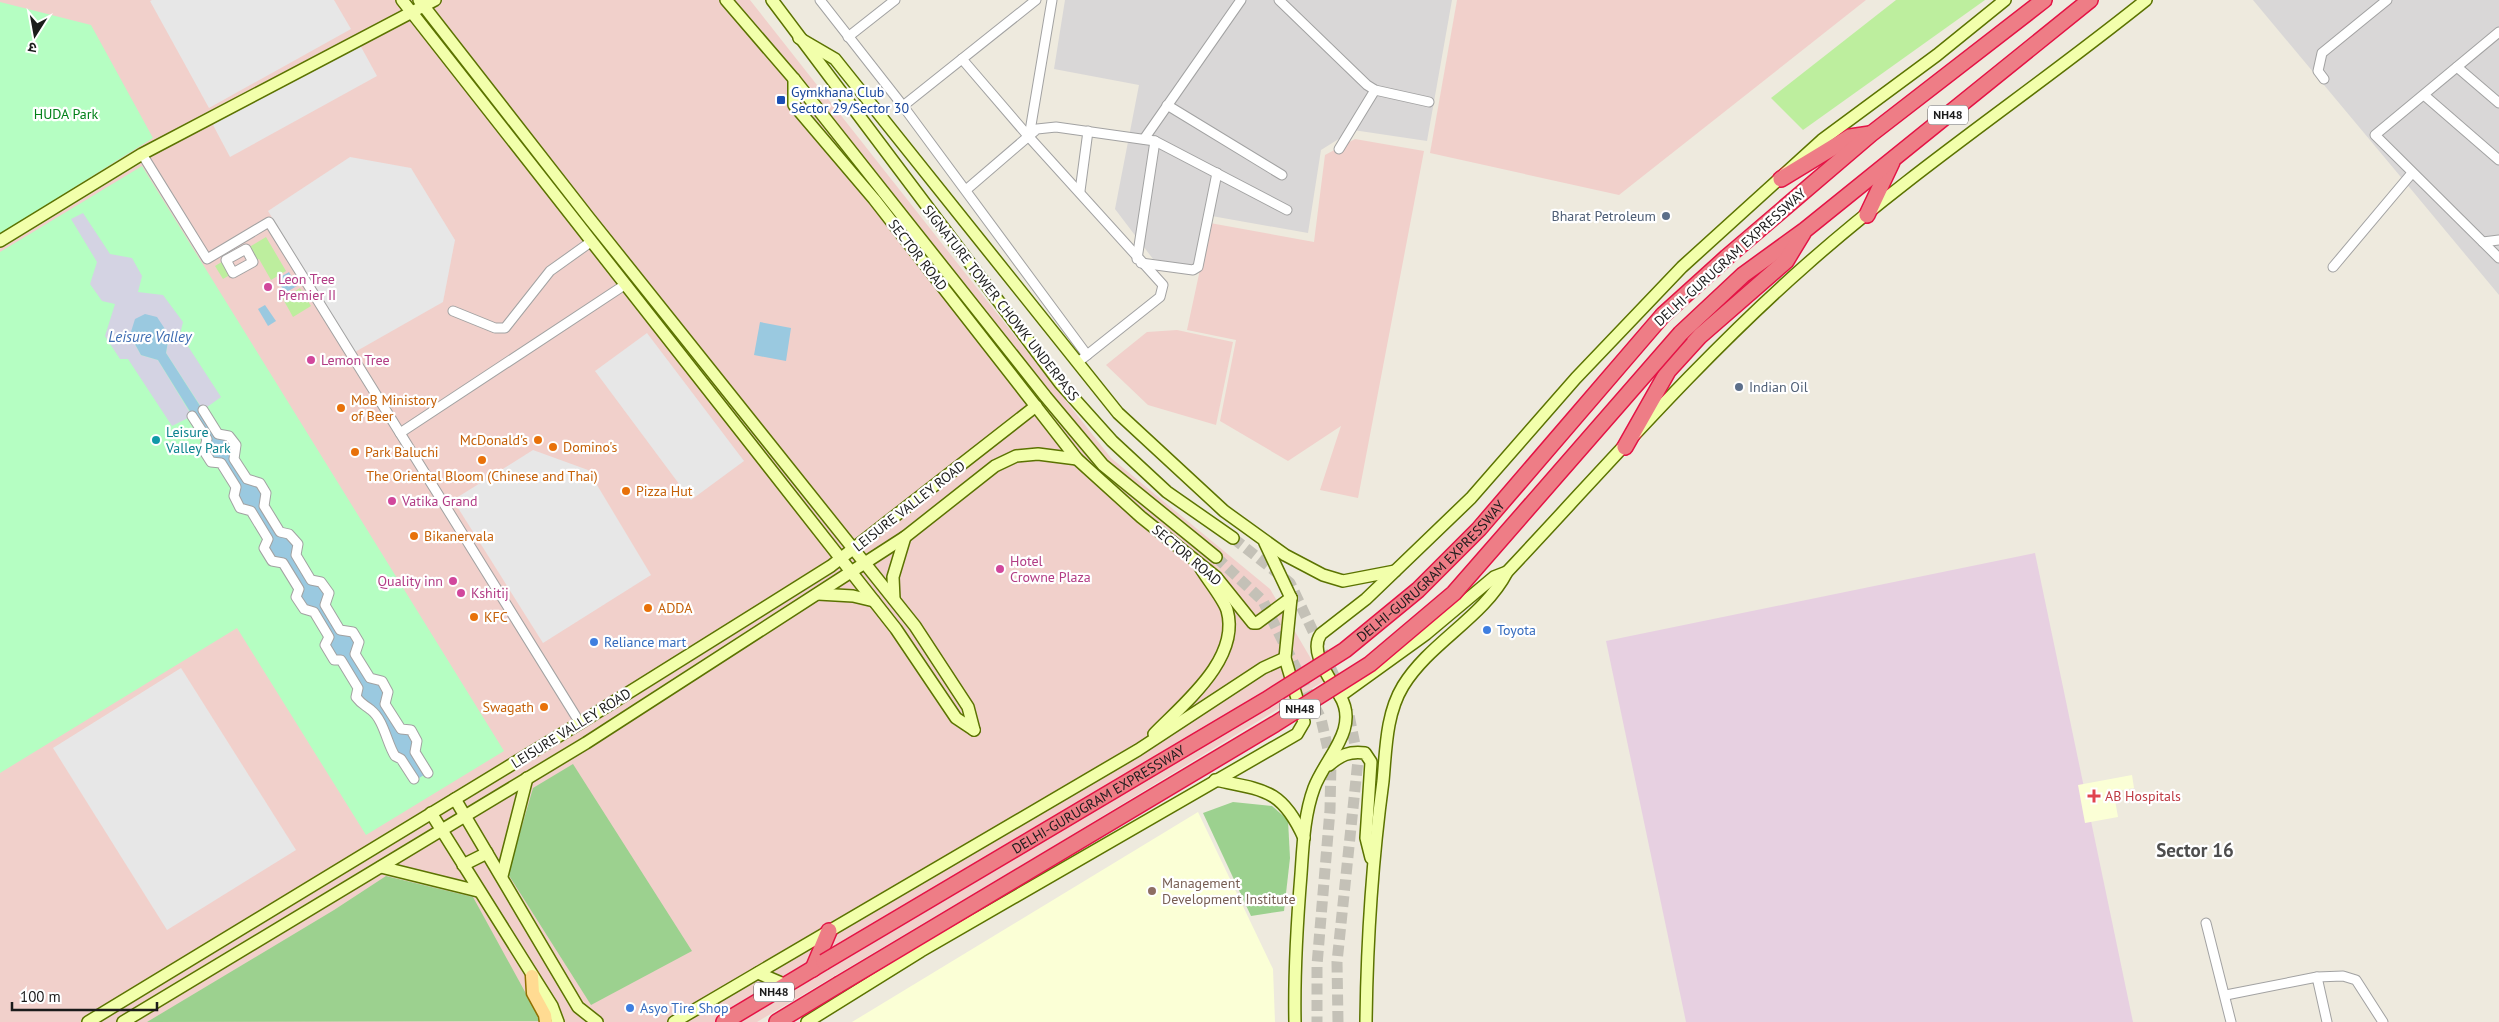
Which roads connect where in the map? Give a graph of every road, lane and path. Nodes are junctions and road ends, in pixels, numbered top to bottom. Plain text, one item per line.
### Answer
1 (402, 0) edge
2 (435, 0) edge
3 (726, 0) edge
4 (772, 0) edge
5 (820, 0) edge
6 (895, 0) edge
7 (1036, 0) edge
8 (1052, 0) edge
9 (1241, 0) edge
10 (1279, 0) edge
11 (2005, 0) edge
12 (2044, 0) edge
13 (2090, 0) edge
14 (2146, 0) edge
15 (2387, 0) edge
16 (421, 3) edge
17 (411, 12) junction
18 (2499, 32) edge
19 (848, 37) junction
20 (800, 38) junction
21 (962, 59) junction
22 (2457, 67) junction
23 (794, 79) junction
24 (2324, 79) dead end
25 (1375, 90) junction
26 (2424, 95) junction
27 (1429, 102) dead end
28 (2499, 103) edge
29 (1167, 105) junction
30 (903, 106) junction
31 (1088, 131) junction
32 (1871, 134) junction
33 (1029, 137) junction
34 (1144, 139) junction
35 (1155, 142) junction
36 (1339, 149) dead end
37 (142, 154) junction
38 (1894, 158) junction
39 (2499, 160) edge
40 (2412, 173) junction
41 (1217, 174) junction
42 (1282, 175) dead end
43 (1781, 179) junction
44 (966, 190) junction
45 (1080, 191) junction
46 (1287, 210) dead end
47 (1867, 215) junction
48 (1805, 230) junction
49 (2499, 240) edge
50 (0, 241) edge
51 (592, 241) junction
52 (2483, 242) junction
53 (2499, 258) edge
54 (1139, 261) junction
55 (2333, 267) dead end
56 (626, 284) junction
57 (454, 311) dead end
58 (1082, 358) junction
59 (1036, 406) junction
60 (203, 410) dead end
61 (192, 416) dead end
62 (400, 433) junction
63 (218, 434) junction
64 (207, 439) junction
65 (1625, 447) junction
66 (1077, 459) junction
67 (905, 537) junction
68 (1233, 538) tunnel mouth
69 (1264, 541) junction
70 (855, 549) junction
71 (1216, 557) tunnel mouth
72 (841, 559) junction
73 (1196, 561) junction
74 (865, 564) junction
75 (1395, 572) junction
76 (1507, 572) junction
77 (851, 573) junction
78 (818, 594) junction
79 (1291, 598) junction
80 (894, 599) junction
81 (874, 601) junction
82 (1285, 658) junction
83 (1340, 696) junction
84 (580, 723) junction
85 (1138, 750) junction
86 (1324, 769) junction
87 (428, 773) dead end
88 (528, 778) junction
89 (414, 779) dead end
90 (1215, 780) junction
91 (455, 799) junction
92 (431, 813) junction
93 (465, 816) junction
94 (441, 830) junction
95 (1304, 838) junction
96 (487, 853) junction
97 (1372, 864) junction
98 (381, 866) junction
99 (463, 866) junction
100 (502, 876) junction
101 (478, 891) junction
102 (2206, 923) dead end
103 (829, 931) junction
104 (818, 966) junction
105 (758, 973) junction
106 (532, 976) junction
107 (2317, 977) junction
108 (786, 985) junction
109 (2226, 995) junction
110 (88, 1022) edge
111 (123, 1022) edge
112 (546, 1022) edge
113 (558, 1022) edge
114 (597, 1022) edge
115 (674, 1022) edge
116 (724, 1022) edge
117 (777, 1022) edge
118 (807, 1022) edge
119 (1295, 1022) edge
120 (1366, 1022) edge
121 (2231, 1022) edge
122 (2327, 1022) edge
123 (2383, 1022) edge

1 - 17 street
2 - 16 street
3 - 23 street
4 - 20 street
5 - 19 street
6 - 19 street
7 - 21 street
8 - 33 street
9 - 29 street
10 - 25 street
11 - 43 street
12 - 32 highway, DELHI-GURUGRAM EXPRESSWAY / NH48
13 - 38 highway, DELHI-GURUGRAM EXPRESSWAY / NH48
14 - 47 street
15 - 24 street
16 - 17 street
16 - 70 street
17 - 37 street
17 - 51 street
18 - 22 street
19 - 30 street
20 - 58 street
20 - 68 street, SIGNATURE TOWER CHOWK UNDERPASS
21 - 30 street
21 - 33 street
22 - 26 street
22 - 28 street
23 - 59 street, SECTOR ROAD
23 - 71 street, SIGNATURE TOWER CHOWK UNDERPASS
25 - 27 street
25 - 36 street
26 - 39 street
26 - 40 street
29 - 34 street
29 - 42 street
30 - 44 street
31 - 33 street
31 - 34 street
31 - 45 street
32 - 43 highway
32 - 104 highway, DELHI-GURUGRAM EXPRESSWAY / NH48, bridge
33 - 44 street
33 - 45 street
34 - 35 street
35 - 41 street
35 - 54 street
37 - 50 street
37 - 62 street
38 - 47 highway
38 - 48 highway, DELHI-GURUGRAM EXPRESSWAY / NH48
40 - 52 street
40 - 55 street
41 - 46 street
41 - 54 street
43 - 75 street
44 - 58 street
45 - 54 street
47 - 65 street
48 - 65 highway
48 - 117 highway, DELHI-GURUGRAM EXPRESSWAY / NH48, bridge
49 - 52 street
51 - 56 street
51 - 57 street
52 - 53 street
54 - 58 street
56 - 62 street
56 - 72 street
58 - 69 street
59 - 66 street, SECTOR ROAD
59 - 70 street, LEISURE VALLEY ROAD
60 - 63 street
61 - 64 street
62 - 84 street
63 - 64 street
63 - 87 street
64 - 89 street
65 - 76 street
66 - 67 street, LEISURE VALLEY ROAD
66 - 73 street, SECTOR ROAD
67 - 74 street, LEISURE VALLEY ROAD
67 - 80 street
69 - 75 street
69 - 79 street
70 - 72 street, LEISURE VALLEY ROAD
70 - 74 street
72 - 77 street
72 - 84 street, LEISURE VALLEY ROAD
73 - 79 street, SECTOR ROAD
73 - 85 street
74 - 77 street, LEISURE VALLEY ROAD
74 - 80 street
75 - 83 street
76 - 83 street
76 - 97 street
77 - 78 street, LEISURE VALLEY ROAD
77 - 81 street
78 - 81 street
78 - 88 street, LEISURE VALLEY ROAD
79 - 82 street
80 - 81 street
82 - 85 street
82 - 90 street
83 - 86 street
84 - 91 street, LEISURE VALLEY ROAD
85 - 103 street
86 - 95 street
86 - 97 street
88 - 93 street, LEISURE VALLEY ROAD
88 - 100 street
90 - 95 street
90 - 118 street
91 - 92 street, LEISURE VALLEY ROAD
91 - 93 street
92 - 94 street
92 - 110 street, LEISURE VALLEY ROAD
93 - 94 street, LEISURE VALLEY ROAD
93 - 96 street
94 - 98 street, LEISURE VALLEY ROAD
94 - 99 street
95 - 119 street
96 - 99 street
96 - 100 street
97 - 120 street
98 - 101 street
98 - 111 street, LEISURE VALLEY ROAD
99 - 101 street
100 - 114 street
101 - 106 street
102 - 109 street
103 - 104 highway
103 - 105 street
104 - 108 highway, DELHI-GURUGRAM EXPRESSWAY / NH48
105 - 108 street
105 - 115 street
106 - 112 main road
106 - 113 street
107 - 109 street
107 - 122 street
107 - 123 street
108 - 116 highway, DELHI-GURUGRAM EXPRESSWAY / NH48
109 - 121 street

